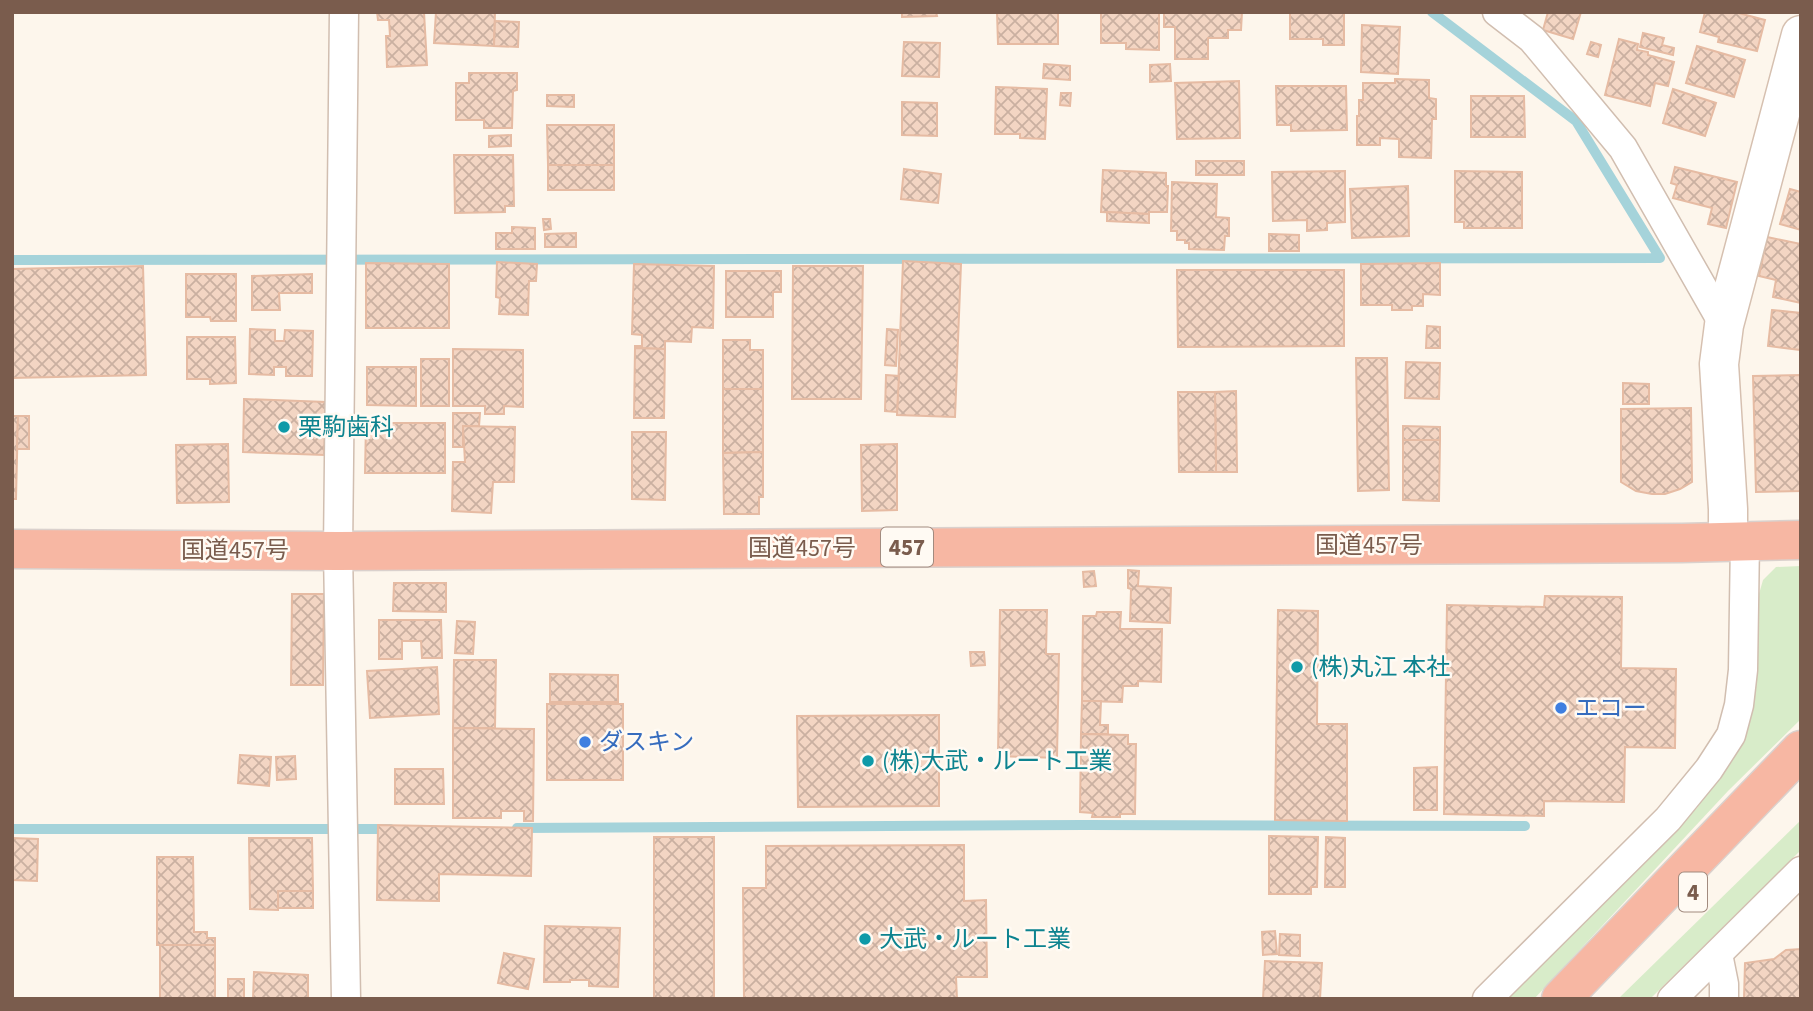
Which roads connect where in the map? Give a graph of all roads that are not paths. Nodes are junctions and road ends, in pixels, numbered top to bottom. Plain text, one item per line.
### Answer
1 (344, 12) edge
2 (1497, 12) edge
3 (1801, 35) edge
4 (1724, 325) junction
5 (1801, 540) edge
6 (1737, 541) junction
7 (12, 549) edge
8 (338, 551) junction
9 (1801, 750) edge
10 (1801, 785) edge
11 (1801, 871) edge
12 (1718, 954) junction
13 (346, 999) edge
14 (1487, 999) edge
15 (1561, 999) edge
16 (1585, 999) edge
17 (1672, 999) edge
18 (1724, 999) edge

1 - 8 street
2 - 4 street
3 - 4 street
4 - 6 street
5 - 6 highway, 国道457号 / 457
6 - 8 highway, 国道457号 / 457
6 - 14 street
7 - 8 highway, 国道457号 / 457
8 - 13 street
9 - 15 highway
10 - 16 highway, 4
11 - 12 street
12 - 17 street
12 - 18 street

